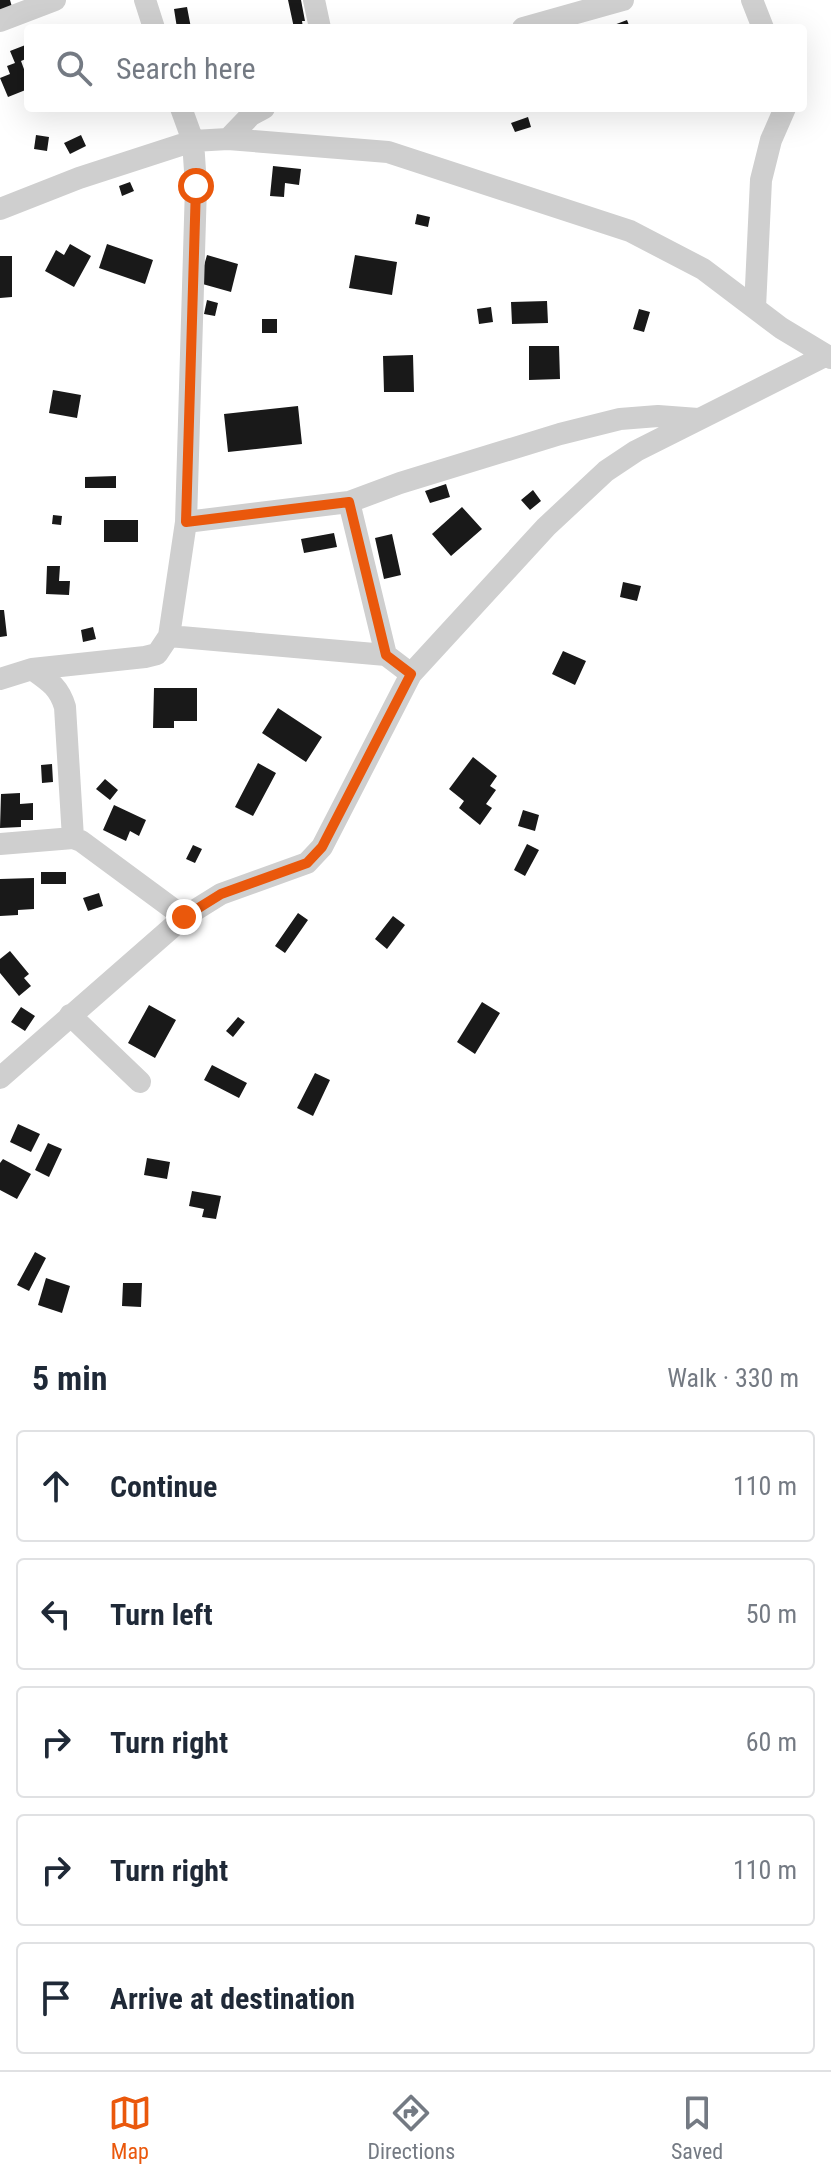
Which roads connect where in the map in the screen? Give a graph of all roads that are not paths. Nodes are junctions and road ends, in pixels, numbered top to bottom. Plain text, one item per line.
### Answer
1 (55, 0) edge
2 (145, 0) edge
3 (314, 0) edge
4 (623, 0) edge
5 (752, 0) edge
6 (0, 21) edge
7 (153, 24) edge
8 (319, 24) edge
9 (537, 24) edge
10 (761, 24) edge
11 (182, 112) edge
12 (257, 112) edge
13 (783, 112) edge
14 (228, 139) junction
15 (193, 141) junction
16 (0, 209) edge
17 (755, 308) junction
18 (828, 357) edge
19 (699, 419) junction
20 (349, 502) junction
21 (186, 522) junction
22 (169, 636) junction
23 (386, 655) junction
24 (32, 669) junction
25 (411, 674) junction
26 (0, 679) edge
27 (73, 838) junction
28 (0, 844) edge
29 (184, 917) junction
30 (70, 1015) junction
31 (0, 1078) edge
32 (140, 1082) dead end

1 - 6 street
2 - 7 street
3 - 8 street
4 - 9 street
5 - 10 street
11 - 15 street
12 - 14 street
13 - 17 street
14 - 15 street
14 - 17 street
15 - 16 street
15 - 21 street
17 - 18 street
18 - 19 street
19 - 20 street
19 - 25 street
20 - 21 street
20 - 23 street
21 - 22 street
22 - 23 street
22 - 24 street
23 - 25 street
24 - 26 street
24 - 27 street
25 - 29 street
27 - 28 street
27 - 29 street
29 - 30 street
30 - 31 street
30 - 32 street

